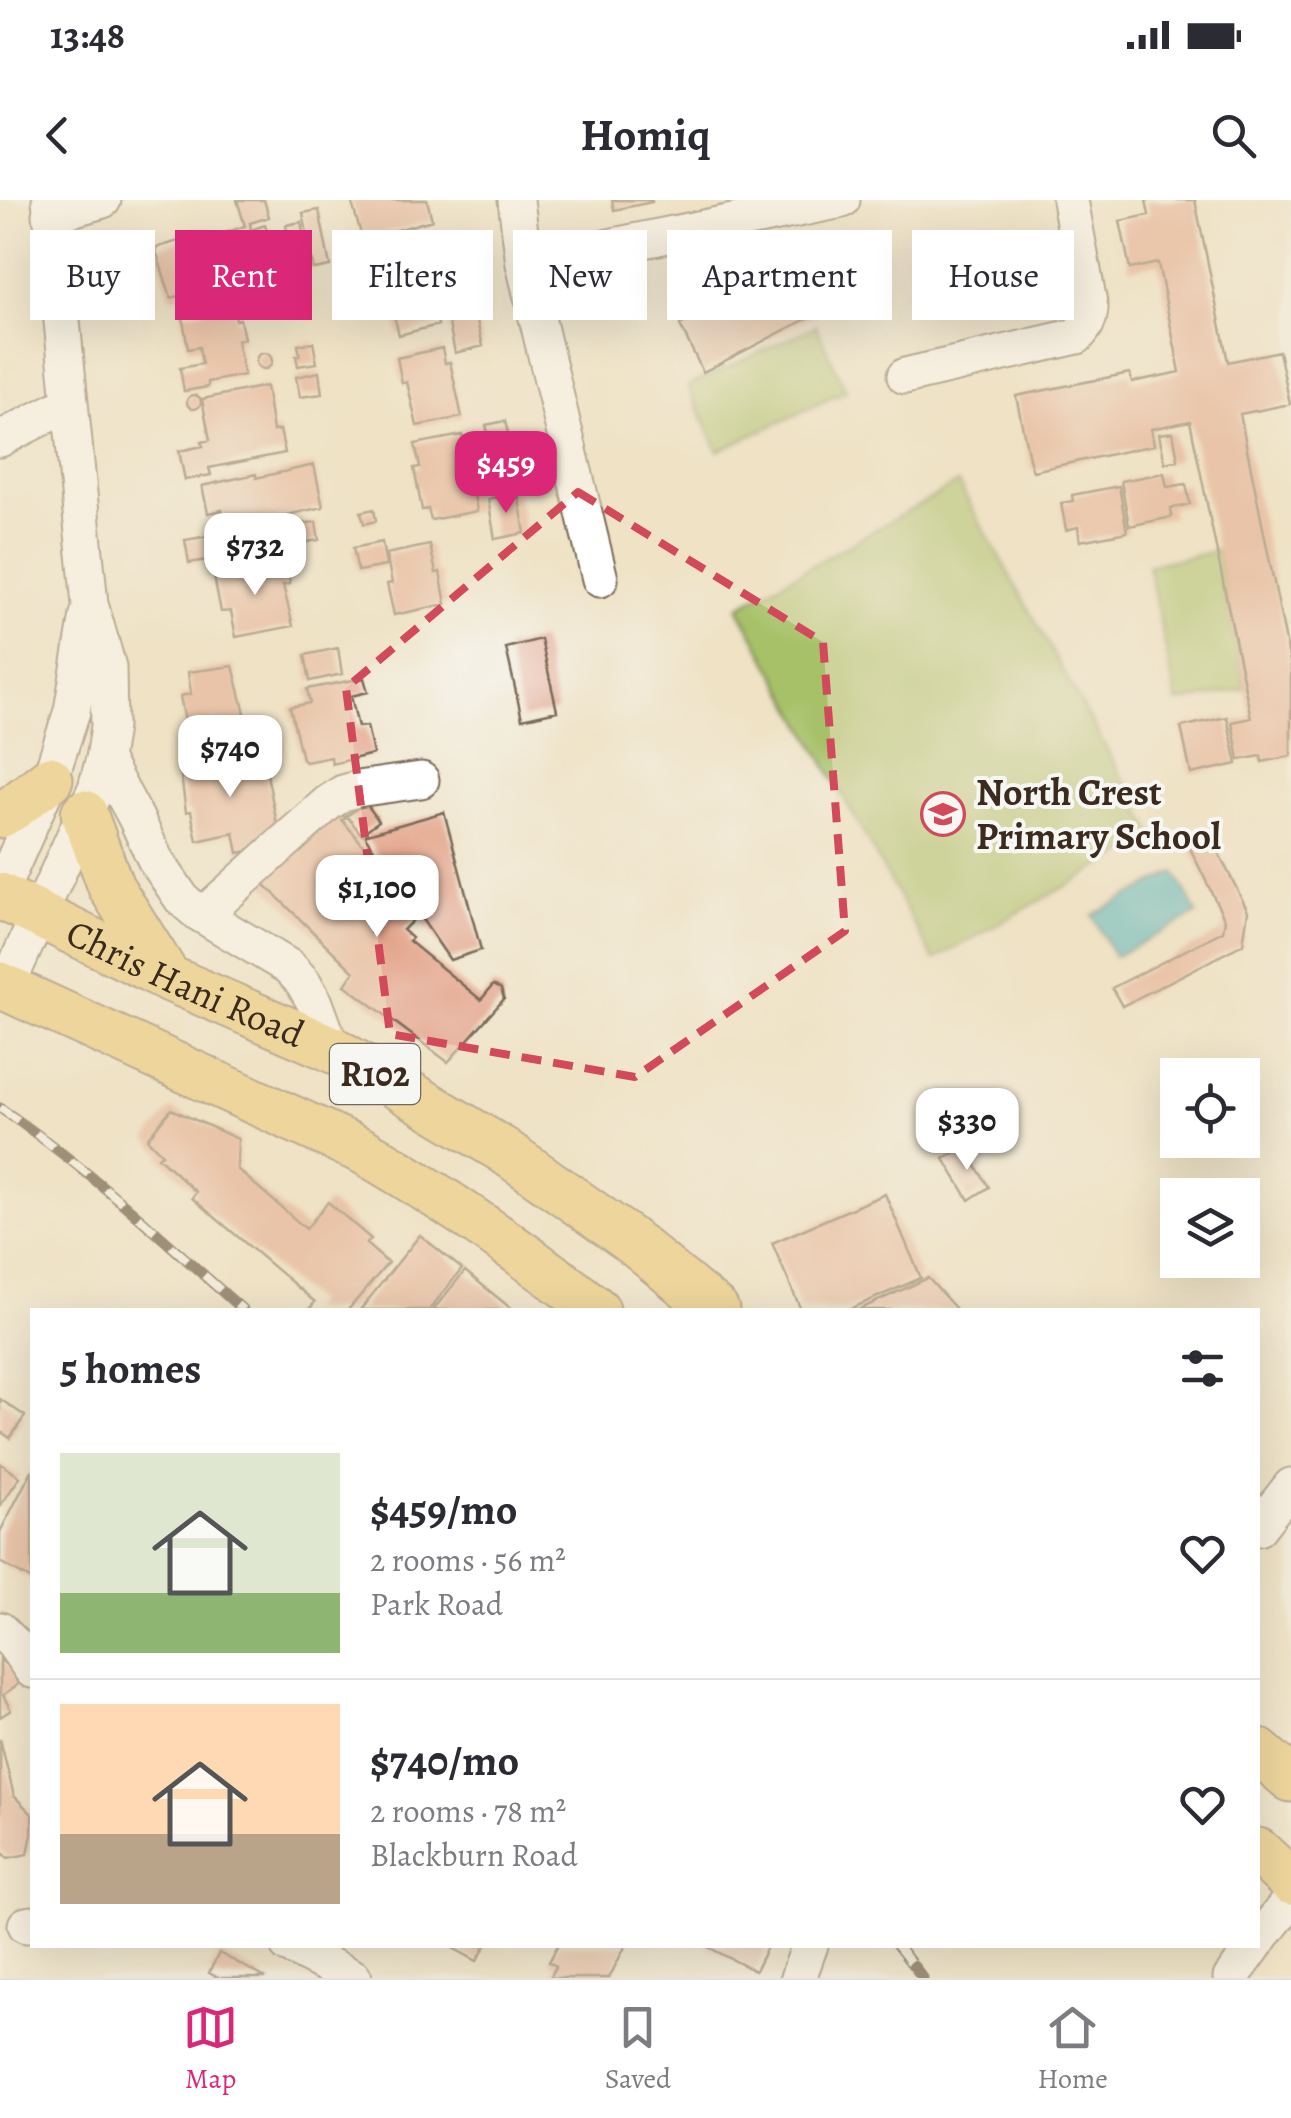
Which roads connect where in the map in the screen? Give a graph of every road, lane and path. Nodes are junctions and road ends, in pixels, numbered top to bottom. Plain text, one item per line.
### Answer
1 (103, 200) edge
2 (516, 200) edge
3 (842, 200) edge
4 (1070, 200) edge
5 (50, 208) edge
6 (520, 230) edge
7 (647, 239) edge
8 (537, 320) edge
9 (905, 376) dead end
10 (70, 403) junction
11 (0, 439) edge
12 (600, 580) dead end
13 (90, 604) junction
14 (104, 759) junction
15 (50, 779) junction
16 (421, 780) dead end
17 (0, 814) edge
18 (84, 814) junction
19 (13, 901) edge
20 (203, 915) junction
21 (168, 978) junction
22 (3, 986) edge
23 (332, 1049) junction
24 (594, 1308) edge
25 (714, 1308) edge
26 (1291, 1486) edge
27 (1260, 1525) edge
28 (0, 1630) edge
29 (30, 1667) edge
30 (1260, 1753) edge
31 (1291, 1779) edge
32 (1260, 1853) edge
33 (1291, 1882) edge
34 (1291, 1900) edge
35 (1260, 1938) edge
36 (294, 1948) edge
37 (809, 1948) edge
38 (1252, 1948) edge
39 (354, 1978) edge
40 (798, 1978) edge
41 (1230, 1978) edge

1 - 5 street
2 - 6 street
3 - 7 street
4 - 9 street
5 - 10 street
8 - 12 street
10 - 11 street
10 - 13 street
13 - 14 street
13 - 15 street
14 - 18 street
14 - 20 street
15 - 17 main road
15 - 19 street
16 - 20 street
18 - 19 street
18 - 21 main road
19 - 21 main road, Chris Hani Road / R102
19 - 22 street
20 - 23 street
21 - 23 main road, Chris Hani Road / R102
22 - 24 main road, Chris Hani Road / R102
23 - 25 main road, Chris Hani Road / R102
26 - 27 street
28 - 29 street
30 - 31 main road
32 - 33 main road
34 - 35 street
36 - 39 street
37 - 40 street
38 - 41 street

